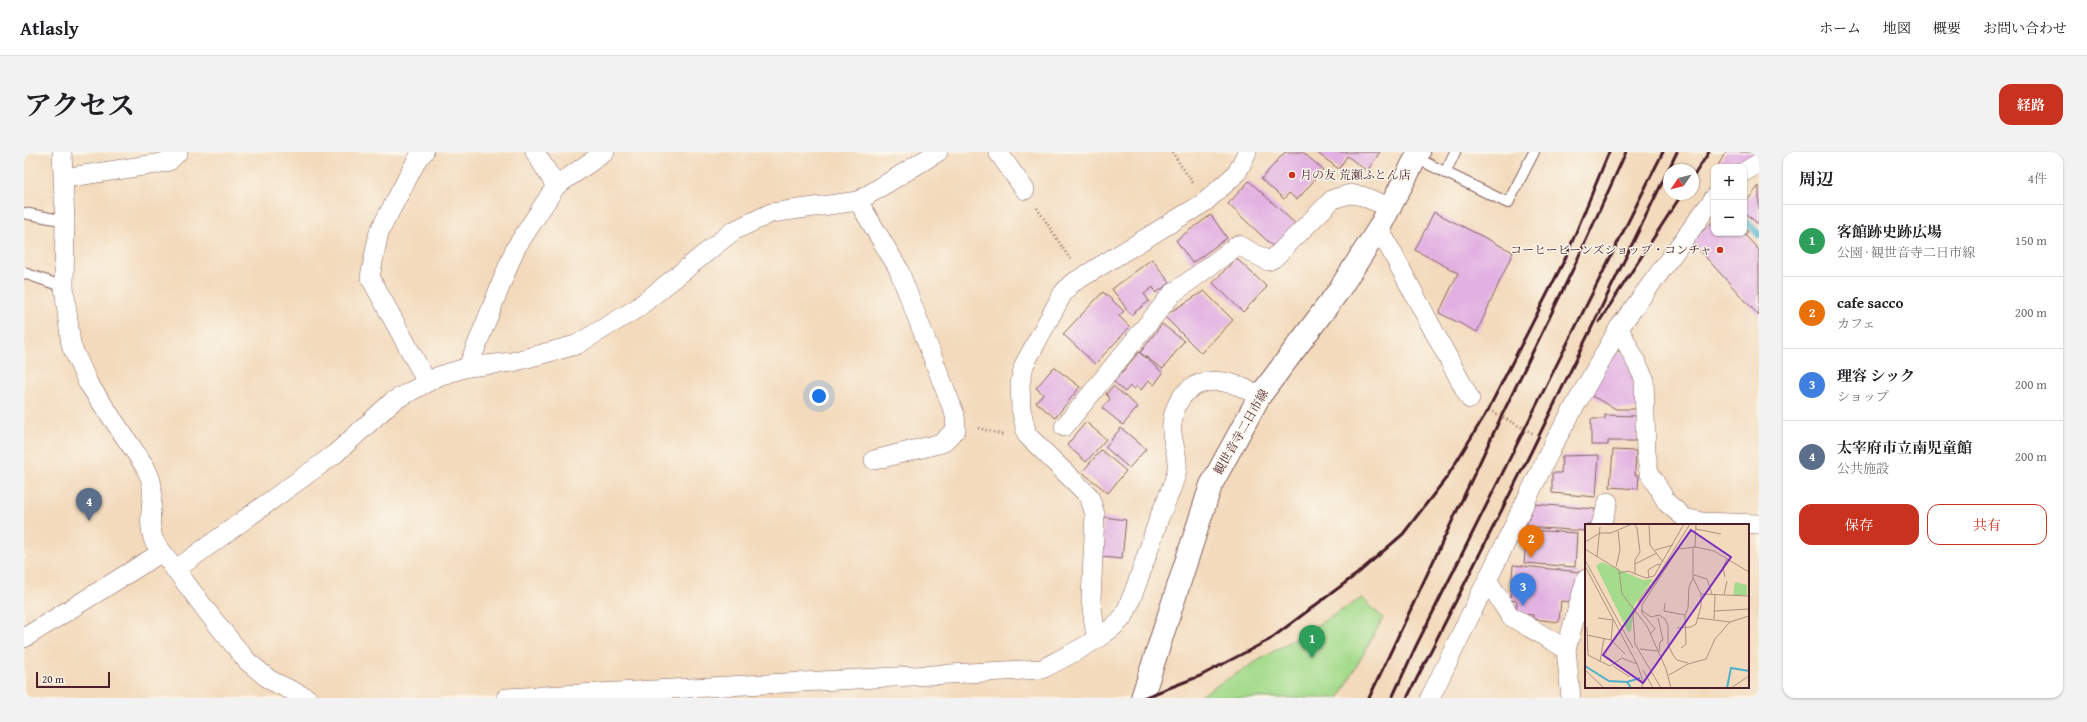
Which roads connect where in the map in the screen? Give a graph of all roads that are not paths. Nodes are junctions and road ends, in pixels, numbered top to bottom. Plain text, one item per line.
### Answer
1 (62, 152) edge
2 (178, 152) edge
3 (424, 152) edge
4 (535, 152) edge
5 (605, 152) edge
6 (938, 152) edge
7 (998, 152) edge
8 (1247, 152) edge
9 (1455, 152) edge
10 (1534, 152) edge
11 (1418, 155) edge
12 (1759, 163) edge
13 (1747, 170) edge
14 (1445, 173) junction
15 (64, 178) junction
16 (556, 186) junction
17 (1025, 190) road end
18 (858, 200) junction
19 (1713, 200) edge
20 (1389, 207) junction
21 (24, 213) edge
22 (65, 221) junction
23 (1378, 228) junction
24 (24, 273) edge
25 (64, 287) junction
26 (1619, 328) junction
27 (468, 367) junction
28 (427, 382) junction
29 (1259, 397) junction
30 (1470, 399) road end
31 (1064, 427) dead end
32 (874, 460) dead end
33 (1608, 502) dead end
34 (1601, 524) edge
35 (1759, 524) edge
36 (162, 552) junction
37 (175, 570) junction
38 (1488, 581) junction
39 (1585, 582) edge
40 (24, 638) edge
41 (1096, 638) junction
42 (1566, 649) junction
43 (307, 698) edge
44 (506, 698) edge
45 (1142, 698) edge
46 (1430, 698) edge
47 (1571, 698) edge

1 - 15 street
2 - 15 street
3 - 28 street
4 - 16 street
5 - 16 street
6 - 18 street
7 - 17 street
8 - 41 street
9 - 14 lane
10 - 14 lane
11 - 14 lane
11 - 20 main road, 観世音寺二日市線
12 - 13 street
15 - 22 street
16 - 27 street
18 - 27 street
18 - 32 street
19 - 26 street
20 - 23 main road, 観世音寺二日市線
20 - 31 street
21 - 22 lane
22 - 25 street
23 - 29 main road, 観世音寺二日市線
23 - 30 street
24 - 25 lane
25 - 36 street
26 - 35 street
26 - 38 street
27 - 28 street
28 - 37 street
29 - 41 street
29 - 45 main road, 観世音寺二日市線
33 - 34 street
36 - 37 street
36 - 40 street
37 - 43 street
38 - 42 street
38 - 46 street
39 - 42 street
41 - 44 street
42 - 47 street

